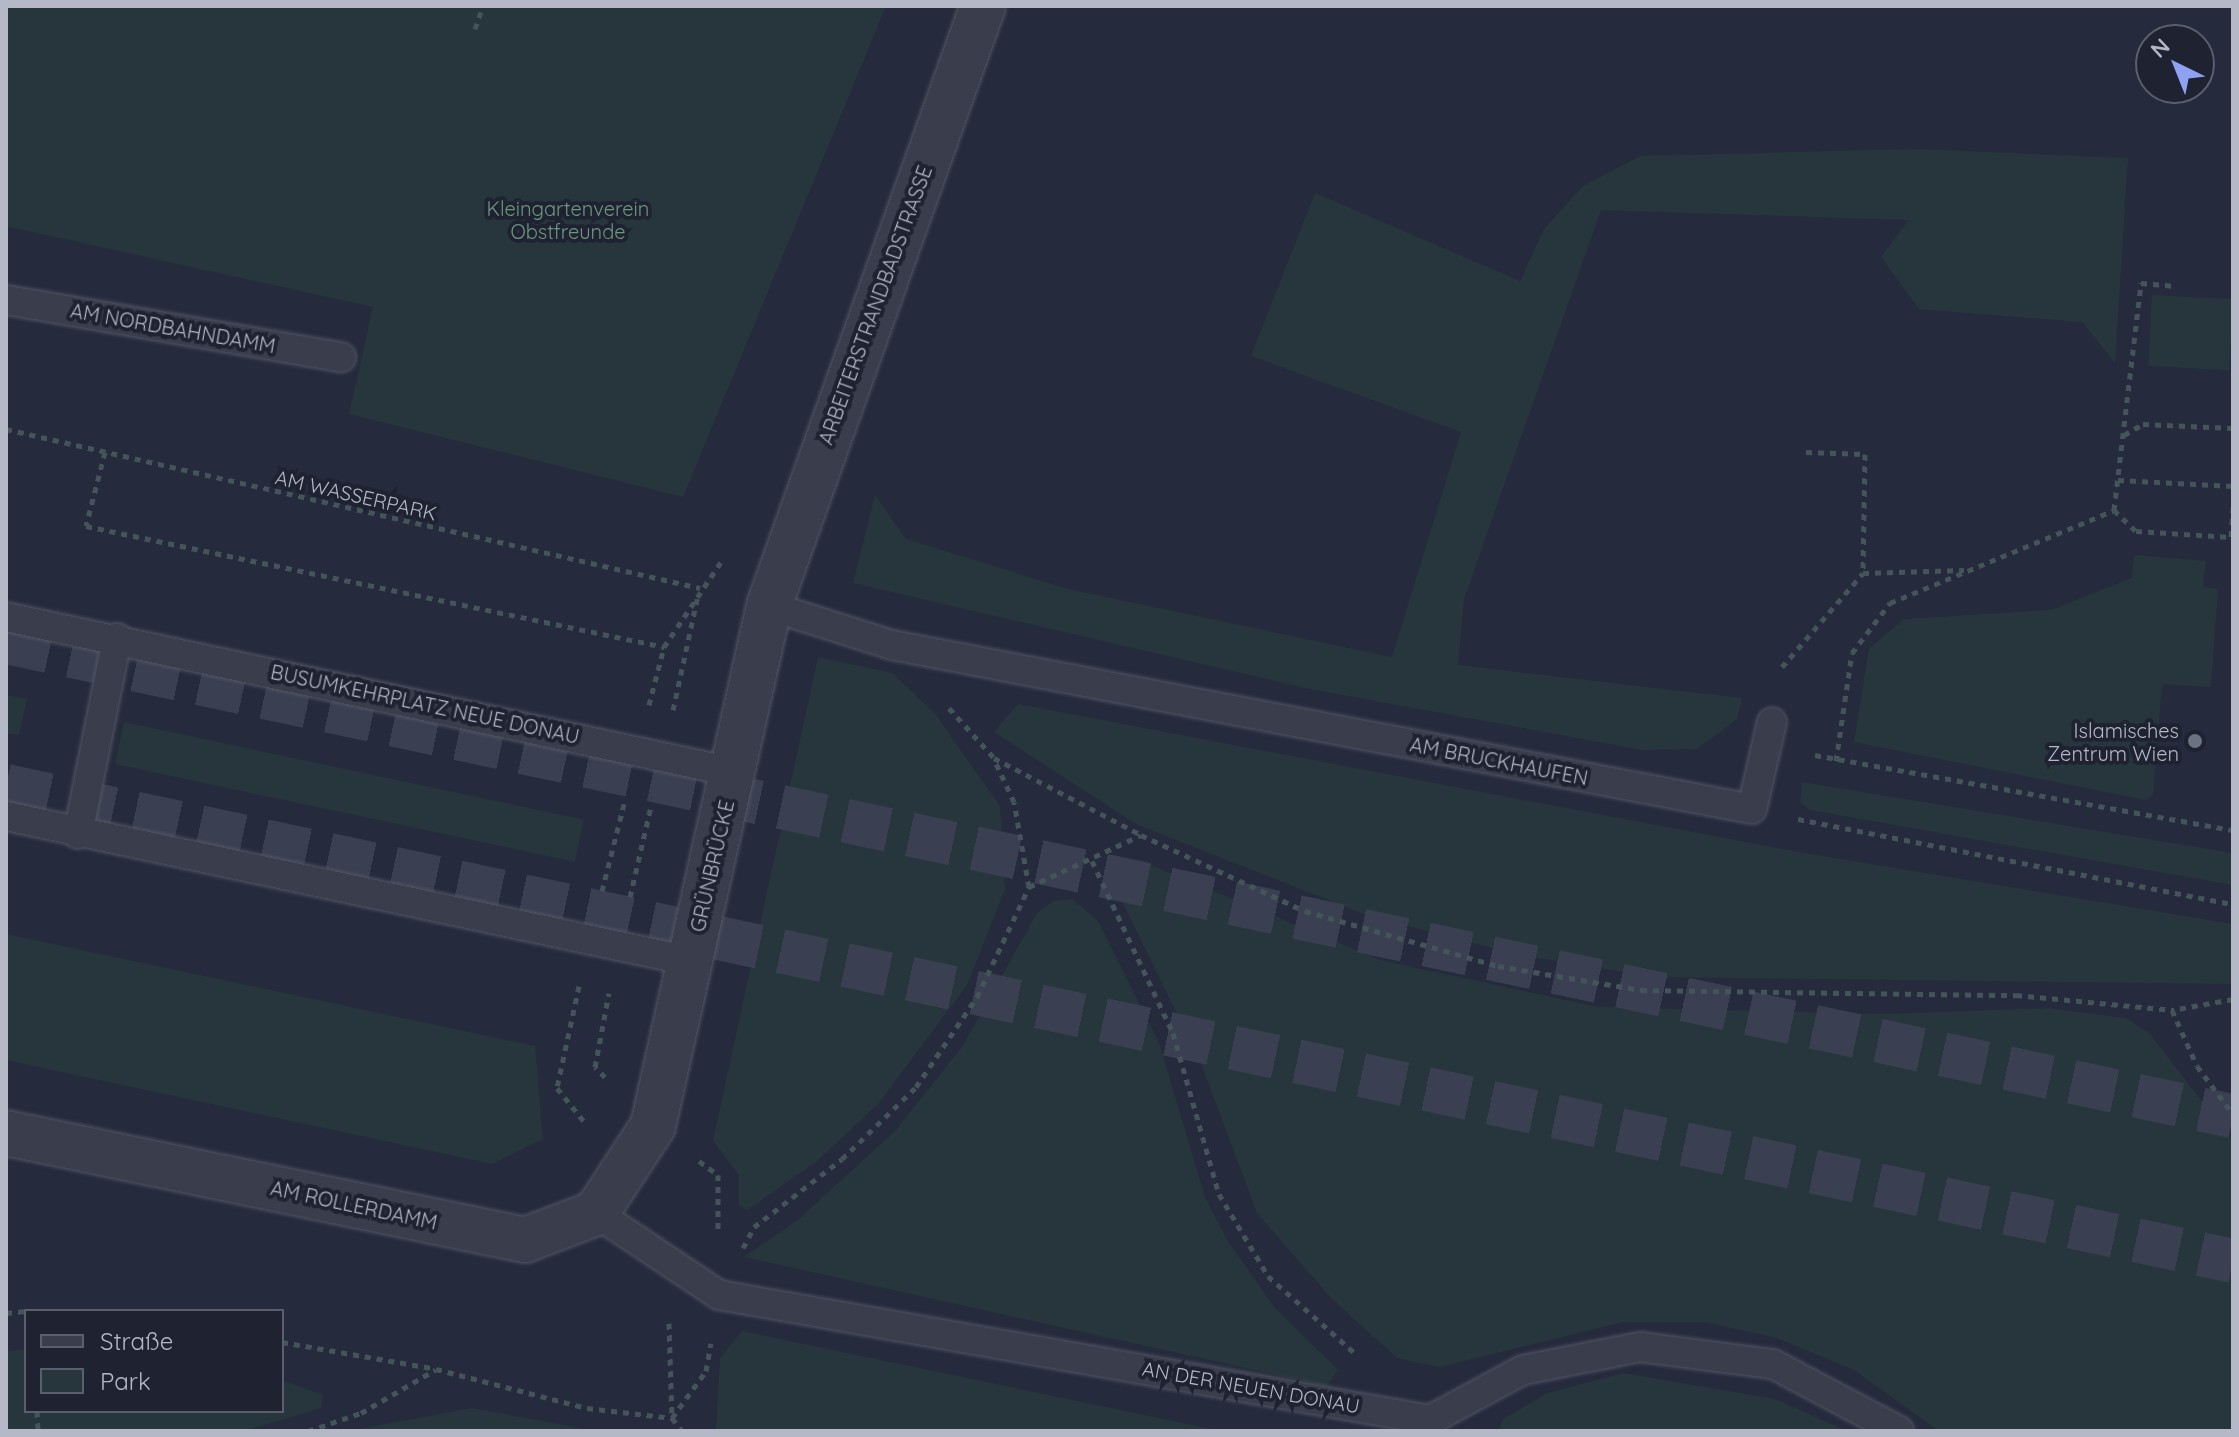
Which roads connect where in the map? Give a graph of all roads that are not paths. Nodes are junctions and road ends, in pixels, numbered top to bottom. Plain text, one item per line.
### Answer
1 (983, 6) edge
2 (6, 300) edge
3 (341, 357) dead end
4 (769, 606) junction
5 (6, 617) edge
6 (117, 638) junction
7 (1770, 733) road end
8 (733, 772) junction
9 (6, 816) edge
10 (78, 834) junction
11 (690, 961) junction
12 (6, 1133) edge
13 (596, 1213) junction
14 (1899, 1431) edge

1 - 4 street, ARBEITERSTRANDBADSTRASSE
2 - 3 lane, AM NORDBAHNDAMM
4 - 7 lane, AM BRUCKHAUFEN
4 - 8 street, GRÜNBRÜCKE
5 - 6 lane, BUSUMKEHRPLATZ NEUE DONAU
6 - 8 lane, BUSUMKEHRPLATZ NEUE DONAU
6 - 10 lane
8 - 11 street, GRÜNBRÜCKE
9 - 10 lane
10 - 11 lane
11 - 13 street, GRÜNBRÜCKE
12 - 13 street, AM ROLLERDAMM
13 - 14 lane, AN DER NEUEN DONAU

